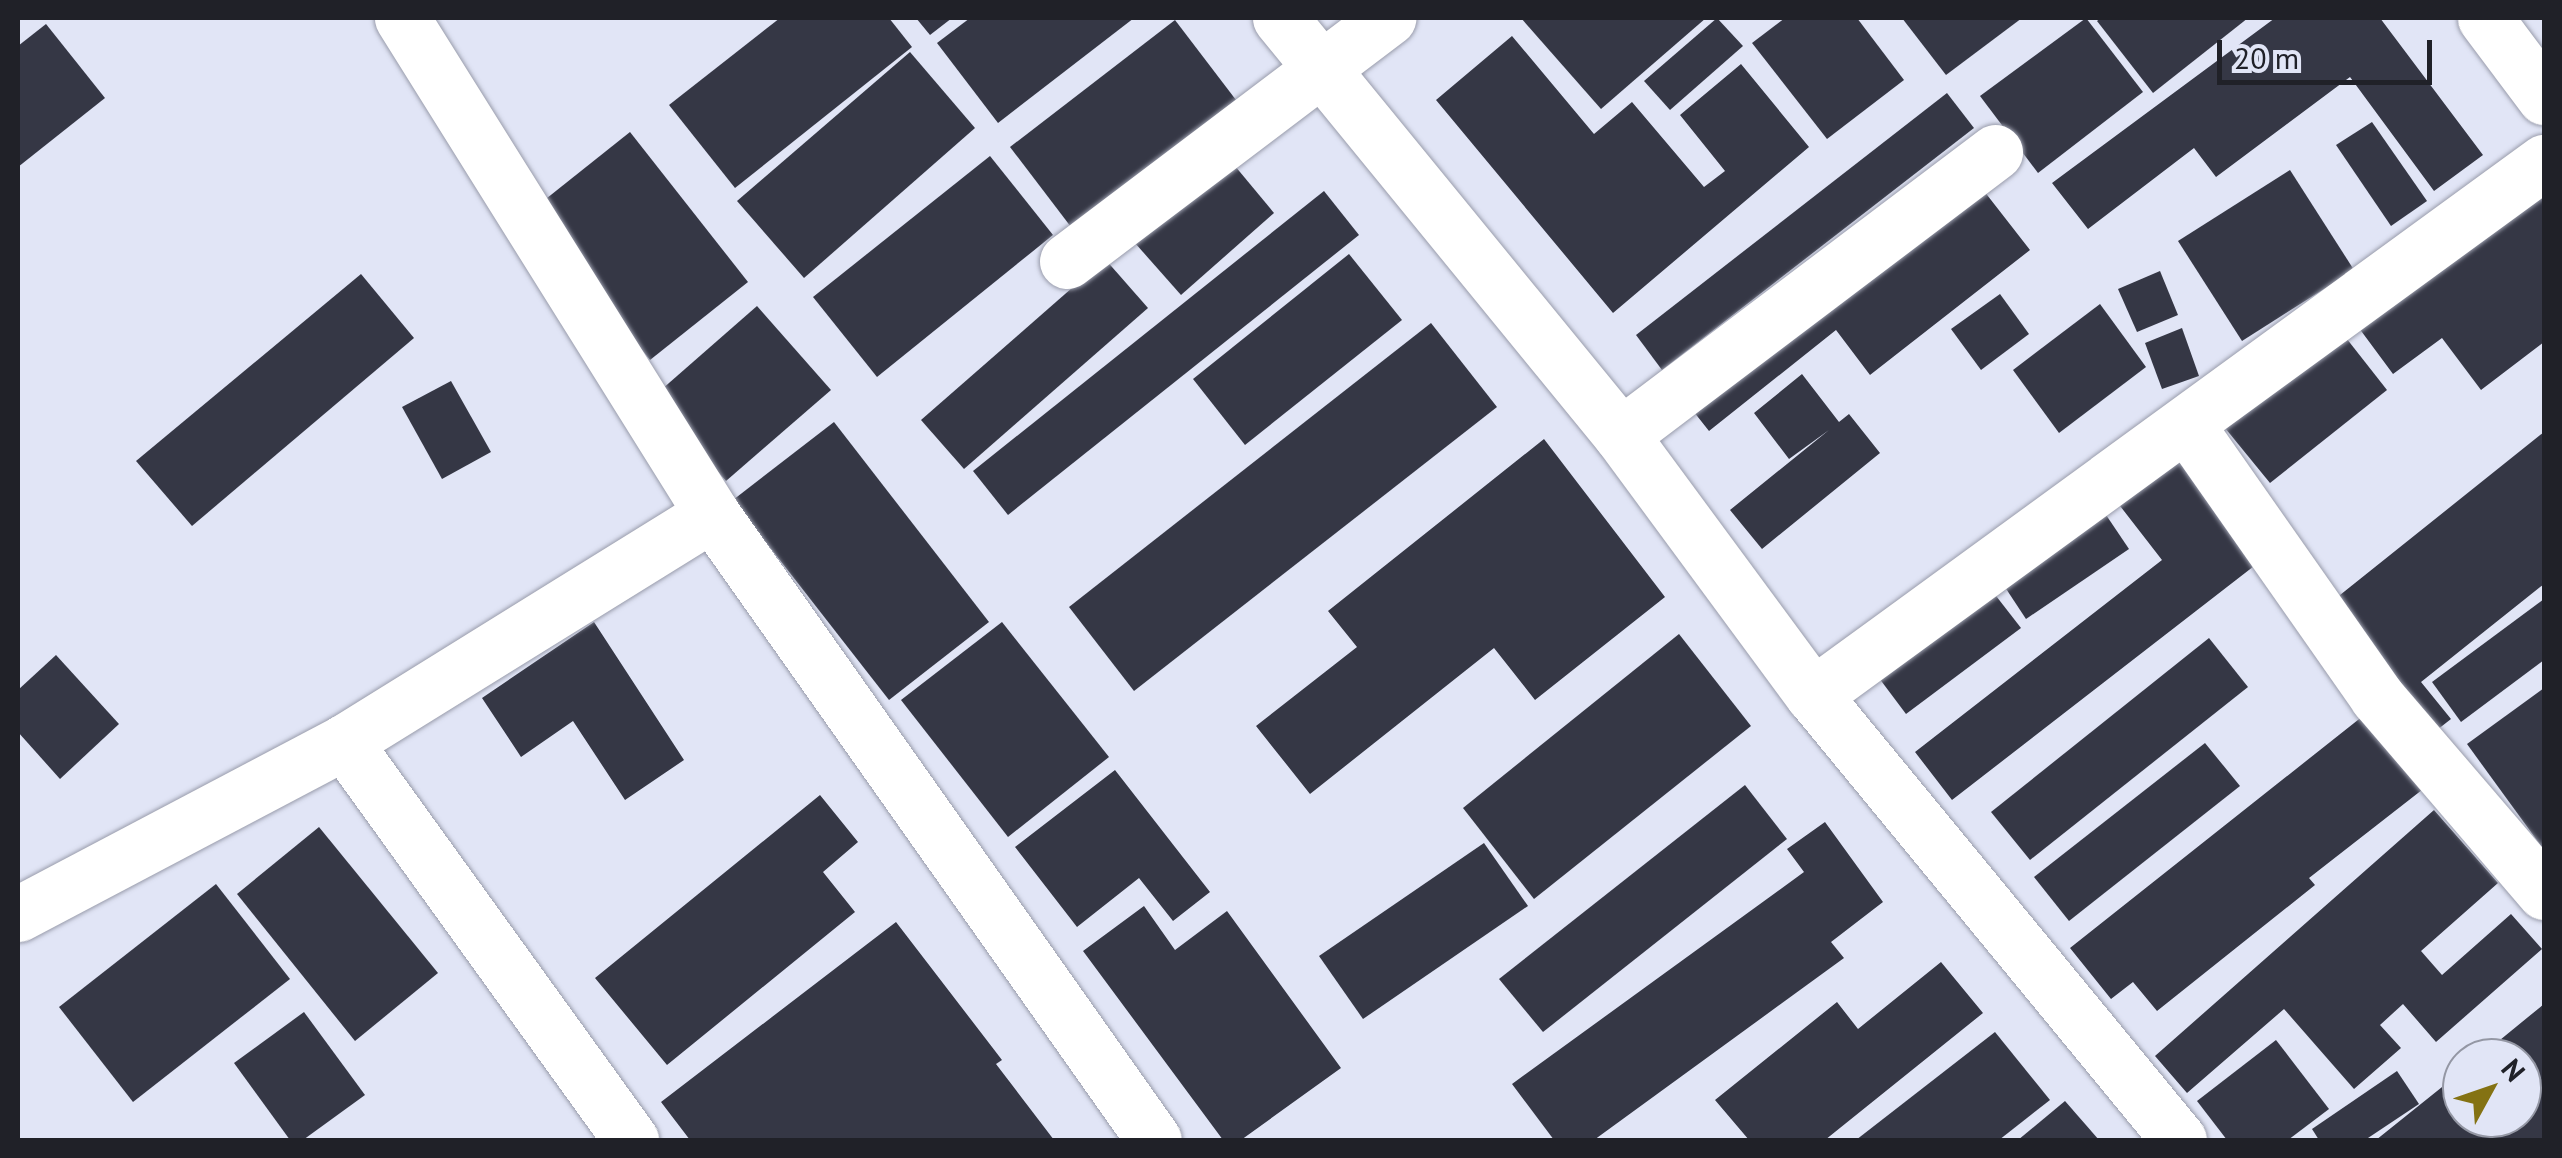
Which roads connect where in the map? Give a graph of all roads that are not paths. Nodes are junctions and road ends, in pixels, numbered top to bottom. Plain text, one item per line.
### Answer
1 (402, 18) edge
2 (1280, 18) edge
3 (1388, 18) edge
4 (2485, 18) edge
5 (1318, 68) junction
6 (2544, 97) edge
7 (1995, 152) dead end
8 (2544, 162) edge
9 (1068, 262) dead end
10 (2188, 427) junction
11 (1621, 435) junction
12 (712, 514) junction
13 (1812, 695) junction
14 (344, 742) junction
15 (2544, 892) edge
16 (18, 914) edge
17 (631, 1140) edge
18 (1154, 1140) edge
19 (2178, 1140) edge

1 - 12 street
2 - 5 street
3 - 5 street
4 - 6 street
5 - 9 street
5 - 11 street
7 - 11 street
8 - 10 street
10 - 13 street
10 - 15 street
11 - 13 street
12 - 14 street
12 - 18 street
13 - 19 street
14 - 16 street
14 - 17 street

